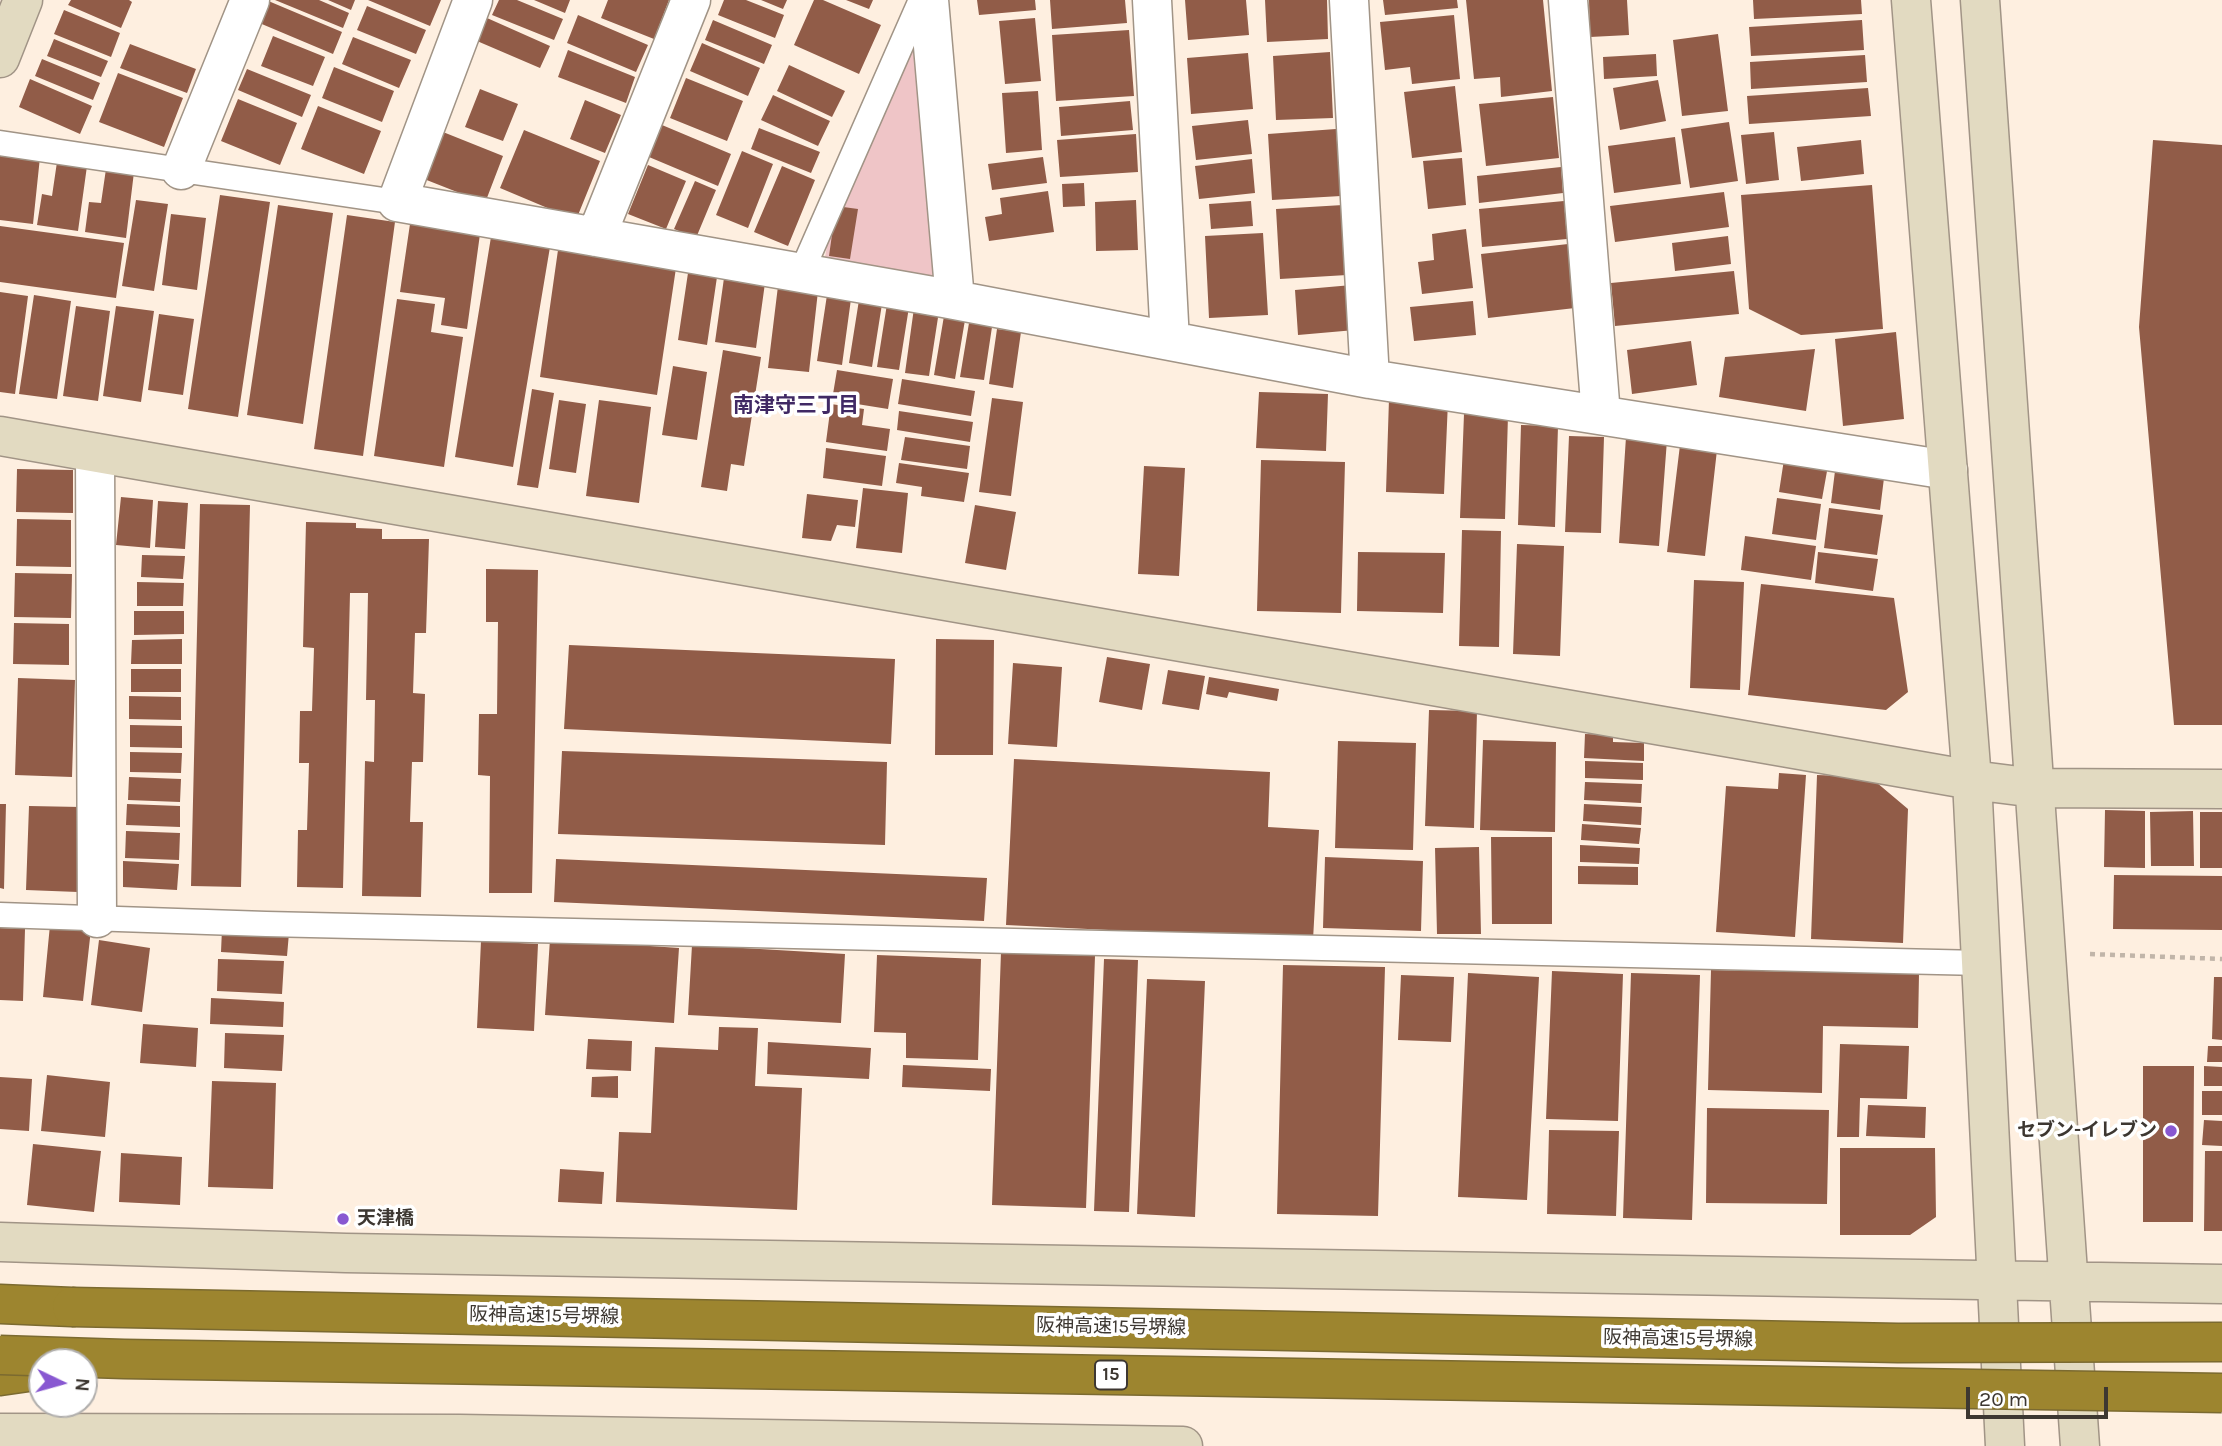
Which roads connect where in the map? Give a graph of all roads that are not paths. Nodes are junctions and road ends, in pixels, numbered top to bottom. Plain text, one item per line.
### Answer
1 (23, 0) edge
2 (250, 0) edge
3 (473, 0) edge
4 (691, 0) edge
5 (921, 0) edge
6 (929, 0) edge
7 (1152, 0) edge
8 (1349, 0) edge
9 (1568, 0) edge
10 (1911, 0) edge
11 (1980, 0) edge
12 (0, 58) edge
13 (0, 143) edge
14 (181, 170) junction
15 (397, 202) junction
16 (596, 237) junction
17 (801, 273) junction
18 (955, 300) junction
19 (1170, 341) junction
20 (1370, 379) junction
21 (1601, 415) junction
22 (0, 436) edge
23 (95, 453) junction
24 (1948, 470) junction
25 (1972, 780) junction
26 (2035, 789) junction
27 (2222, 789) edge
28 (0, 915) edge
29 (97, 918) junction
30 (1982, 963) junction
31 (0, 1242) edge
32 (2069, 1280) junction
33 (1998, 1281) junction
34 (2222, 1284) edge
35 (0, 1304) edge
36 (2222, 1342) edge
37 (0, 1355) edge
38 (124, 1359) junction
39 (98, 1362) edge
40 (28, 1372) edge
41 (0, 1376) edge
42 (2222, 1393) edge
43 (0, 1433) edge
44 (460, 1440) edge
45 (693, 1442) edge
46 (1183, 1446) edge
47 (2005, 1446) edge
48 (2080, 1446) edge

1 - 12 street
2 - 14 street
3 - 15 street
4 - 16 street
5 - 17 lane
6 - 18 street
7 - 19 street
8 - 20 street
9 - 21 street
10 - 24 street
11 - 26 street
13 - 14 lane
14 - 15 lane
15 - 16 street
16 - 17 street
17 - 18 street
18 - 19 street
19 - 20 street
20 - 21 street
21 - 24 street
22 - 23 street
23 - 25 street
23 - 29 street
24 - 25 street
25 - 26 street
25 - 30 street
26 - 27 street
26 - 32 street
28 - 29 lane
29 - 30 lane
30 - 33 street
31 - 33 street
32 - 33 street
32 - 34 street
32 - 48 street
33 - 47 street
35 - 36 highway, 阪神高速15号堺線, bridge
37 - 38 highway, 15, bridge
38 - 39 highway, bridge
38 - 42 highway, 15, bridge
40 - 41 highway
43 - 44 street
44 - 45 street
45 - 46 street

